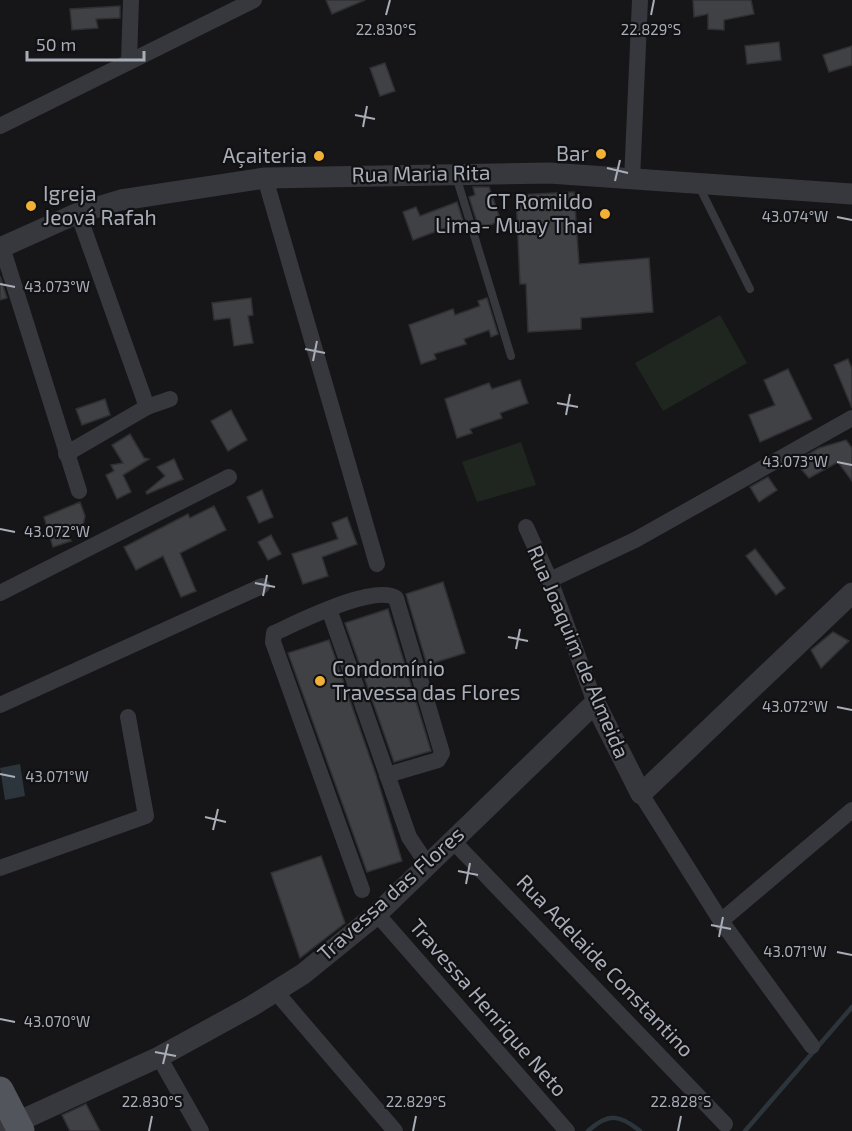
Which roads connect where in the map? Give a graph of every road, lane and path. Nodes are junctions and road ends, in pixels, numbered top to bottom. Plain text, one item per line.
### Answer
1 (131, 0) edge
2 (254, 0) edge
3 (640, 0) edge
4 (129, 61) junction
5 (0, 126) edge
6 (455, 173) junction
7 (265, 178) junction
8 (632, 180) junction
9 (698, 184) junction
10 (852, 194) edge
11 (78, 213) junction
12 (1, 247) edge
13 (750, 289) dead end
14 (512, 356) dead end
15 (170, 399) dead end
16 (147, 407) junction
17 (852, 418) edge
18 (66, 454) junction
19 (229, 477) dead end
20 (79, 491) dead end
21 (526, 527) dead end
22 (377, 564) dead end
23 (550, 580) junction
24 (262, 586) dead end
25 (0, 592) edge
26 (852, 594) edge
27 (329, 609) junction
28 (595, 703) junction
29 (0, 705) edge
30 (128, 717) dead end
31 (387, 775) junction
32 (641, 794) junction
33 (852, 810) edge
34 (452, 840) junction
35 (427, 864) junction
36 (0, 868) edge
37 (362, 890) dead end
38 (376, 914) junction
39 (721, 921) junction
40 (276, 992) junction
41 (812, 1046) dead end
42 (159, 1057) junction
43 (0, 1090) edge
44 (725, 1124) dead end
45 (12, 1128) edge
46 (201, 1131) edge
47 (395, 1131) edge
48 (567, 1131) edge

1 - 4 street
2 - 4 street
3 - 8 street
4 - 5 street
6 - 7 street, Rua Maria Rita
6 - 8 street, Rua Maria Rita
6 - 14 lane
7 - 11 street, Rua Maria Rita
7 - 22 street
8 - 9 street, Rua Maria Rita
9 - 10 street, Rua Maria Rita
9 - 13 lane
11 - 12 street, Rua Maria Rita
11 - 16 street
12 - 18 street
15 - 16 street
16 - 18 street
17 - 23 street
18 - 20 street
19 - 25 street
21 - 23 street, Rua Joaquim de Almeida
23 - 28 street, Rua Joaquim de Almeida
24 - 29 street
26 - 32 street
27 - 31 street
27 - 31 street
27 - 37 street
28 - 32 street, Rua Joaquim de Almeida
28 - 34 street, Travessa das Flores
30 - 36 street
31 - 35 street
32 - 39 street, Rua Joaquim de Almeida
33 - 39 street
34 - 35 street, Travessa das Flores
34 - 44 street, Rua Adelaide Constantino
35 - 38 street, Travessa das Flores
38 - 40 street, Travessa das Flores
38 - 48 street, Travessa Henrique Neto
39 - 41 street, Rua Joaquim de Almeida
40 - 42 street, Travessa das Flores
40 - 47 street
42 - 45 street, Travessa das Flores
42 - 46 street
43 - 45 main road

